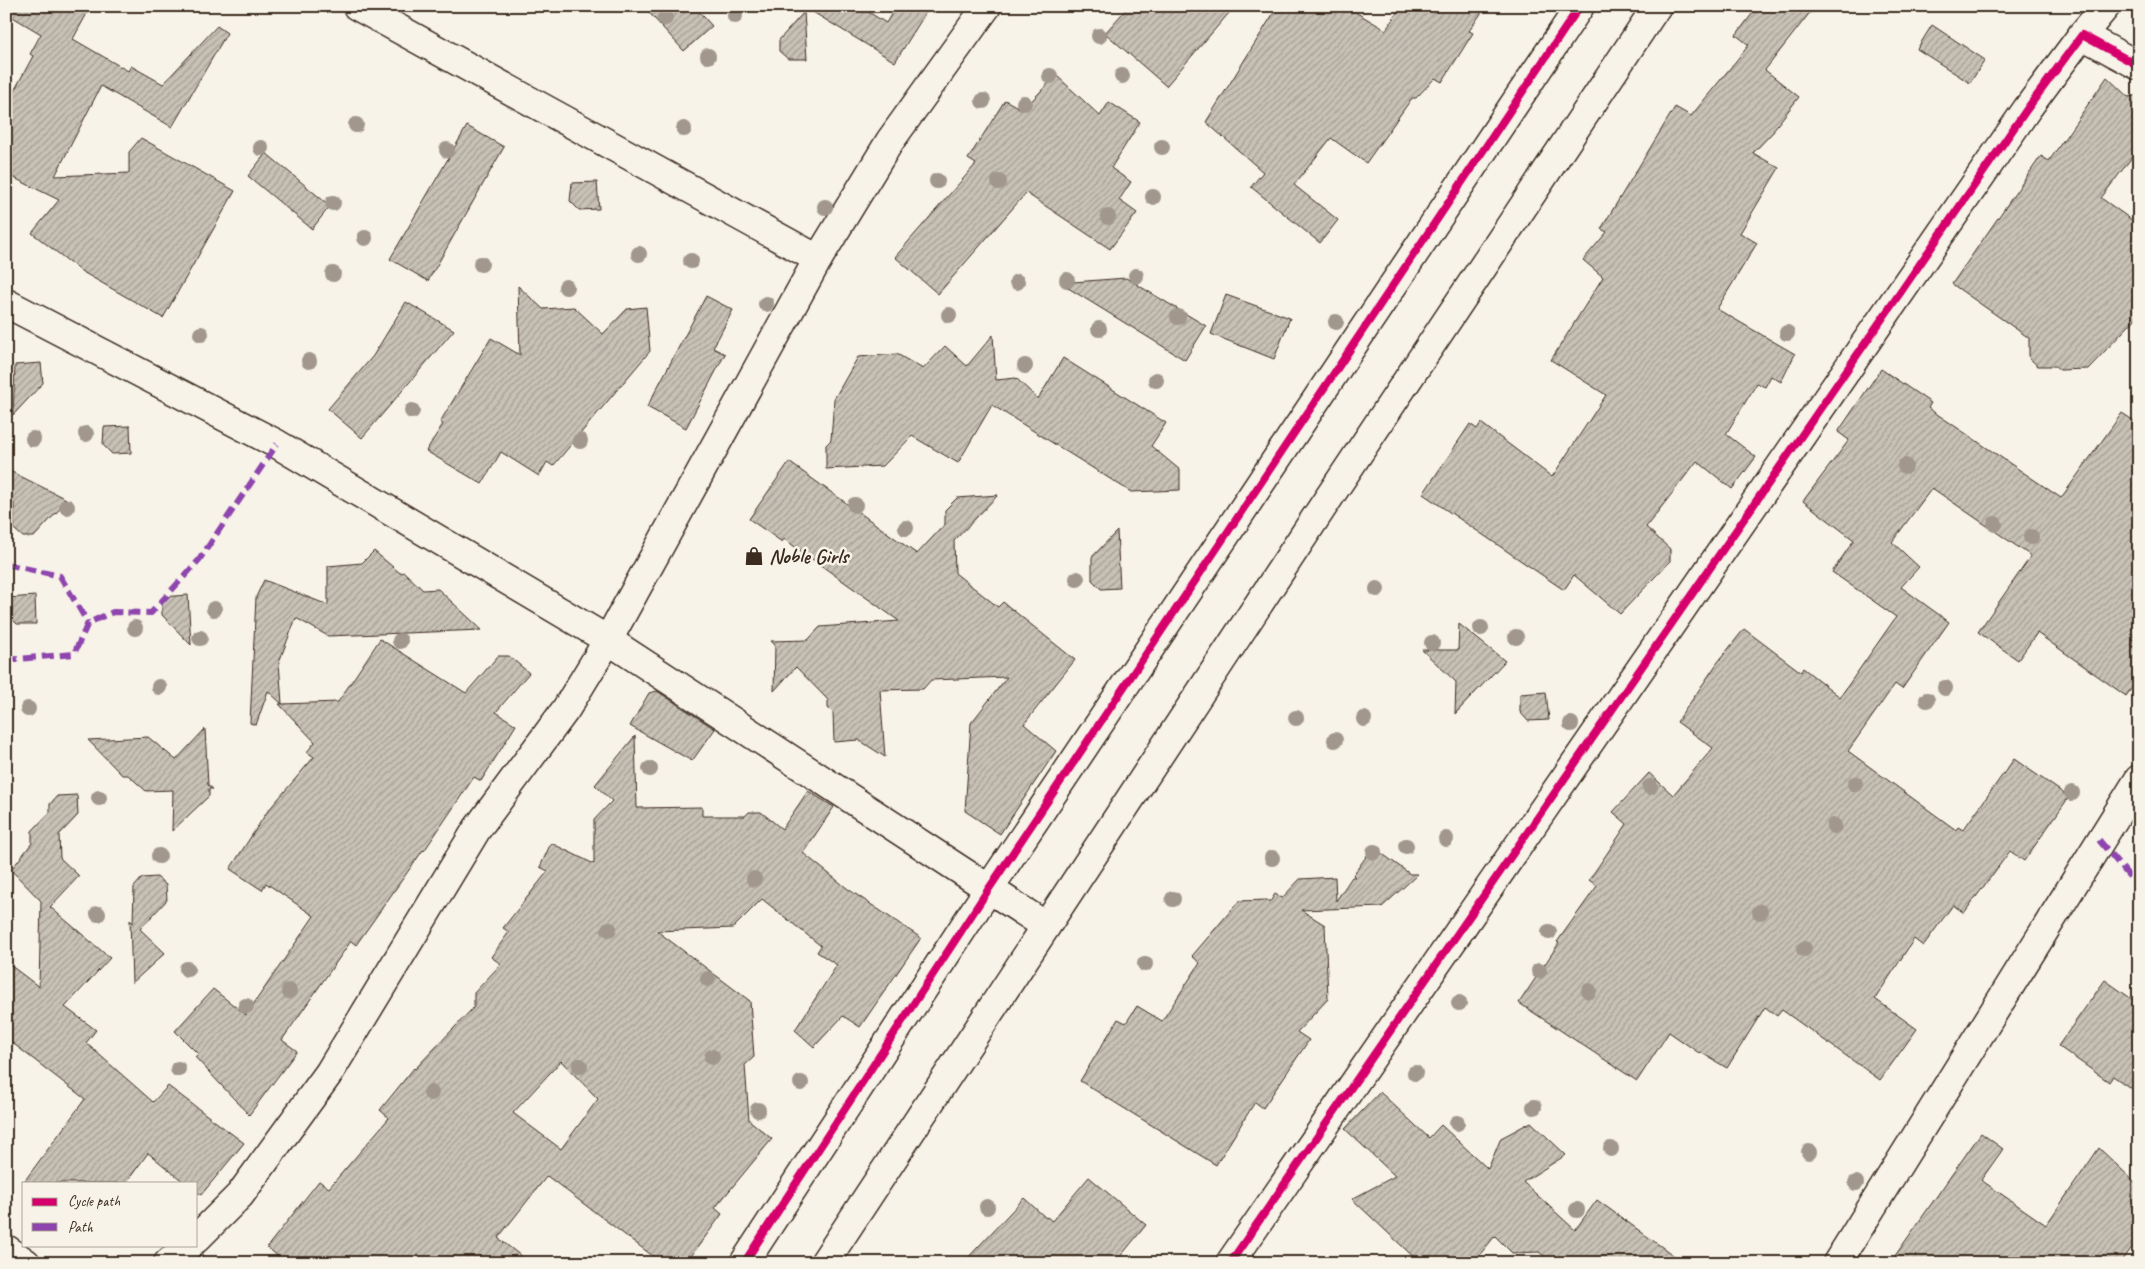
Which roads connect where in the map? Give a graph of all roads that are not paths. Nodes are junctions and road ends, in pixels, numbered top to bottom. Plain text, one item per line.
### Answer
1 (357, 6) edge
2 (987, 6) edge
3 (1580, 6) edge
4 (1657, 6) edge
5 (2106, 6) edge
6 (2082, 35) junction
7 (2139, 66) edge
8 (818, 259) junction
9 (6, 303) edge
10 (608, 640) junction
11 (2139, 779) edge
12 (988, 890) junction
13 (1046, 926) junction
14 (198, 1237) edge
15 (188, 1246) edge
16 (6, 1249) edge
17 (26, 1263) edge
18 (168, 1263) edge
19 (744, 1263) edge
20 (824, 1263) edge
21 (1230, 1263) edge
22 (1837, 1263) edge

1 - 8 street
2 - 8 street
3 - 12 street
4 - 13 street
5 - 6 street
6 - 7 street
6 - 21 street
8 - 10 street
9 - 10 street
10 - 12 street
10 - 14 street
11 - 22 street
12 - 13 street
12 - 19 street
13 - 20 street
15 - 18 street
16 - 17 street

